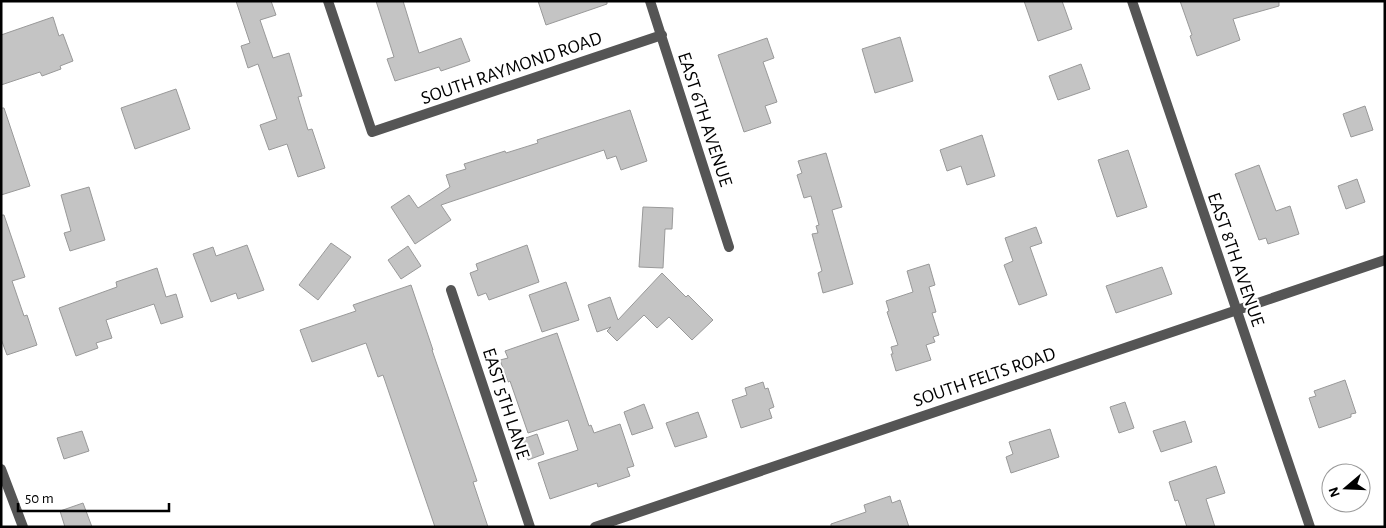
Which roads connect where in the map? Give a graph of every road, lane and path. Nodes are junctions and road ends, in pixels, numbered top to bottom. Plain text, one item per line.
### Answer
1 (328, 1) edge
2 (650, 1) edge
3 (1132, 1) edge
4 (662, 35) junction
5 (729, 247) dead end
6 (1385, 260) edge
7 (451, 290) dead end
8 (1236, 310) junction
9 (1, 469) edge
10 (611, 524) edge
11 (23, 527) edge
12 (530, 527) edge
13 (595, 527) edge
14 (1310, 527) edge

1 - 4 street, SOUTH RAYMOND ROAD
2 - 4 street, EAST 6TH AVENUE
3 - 8 street, EAST 8TH AVENUE
4 - 5 street, EAST 6TH AVENUE
6 - 8 street, SOUTH FELTS ROAD
7 - 12 street, EAST 5TH LANE
8 - 10 street, SOUTH FELTS ROAD
8 - 14 street, EAST 8TH AVENUE
9 - 11 street
10 - 13 street, SOUTH FELTS ROAD

